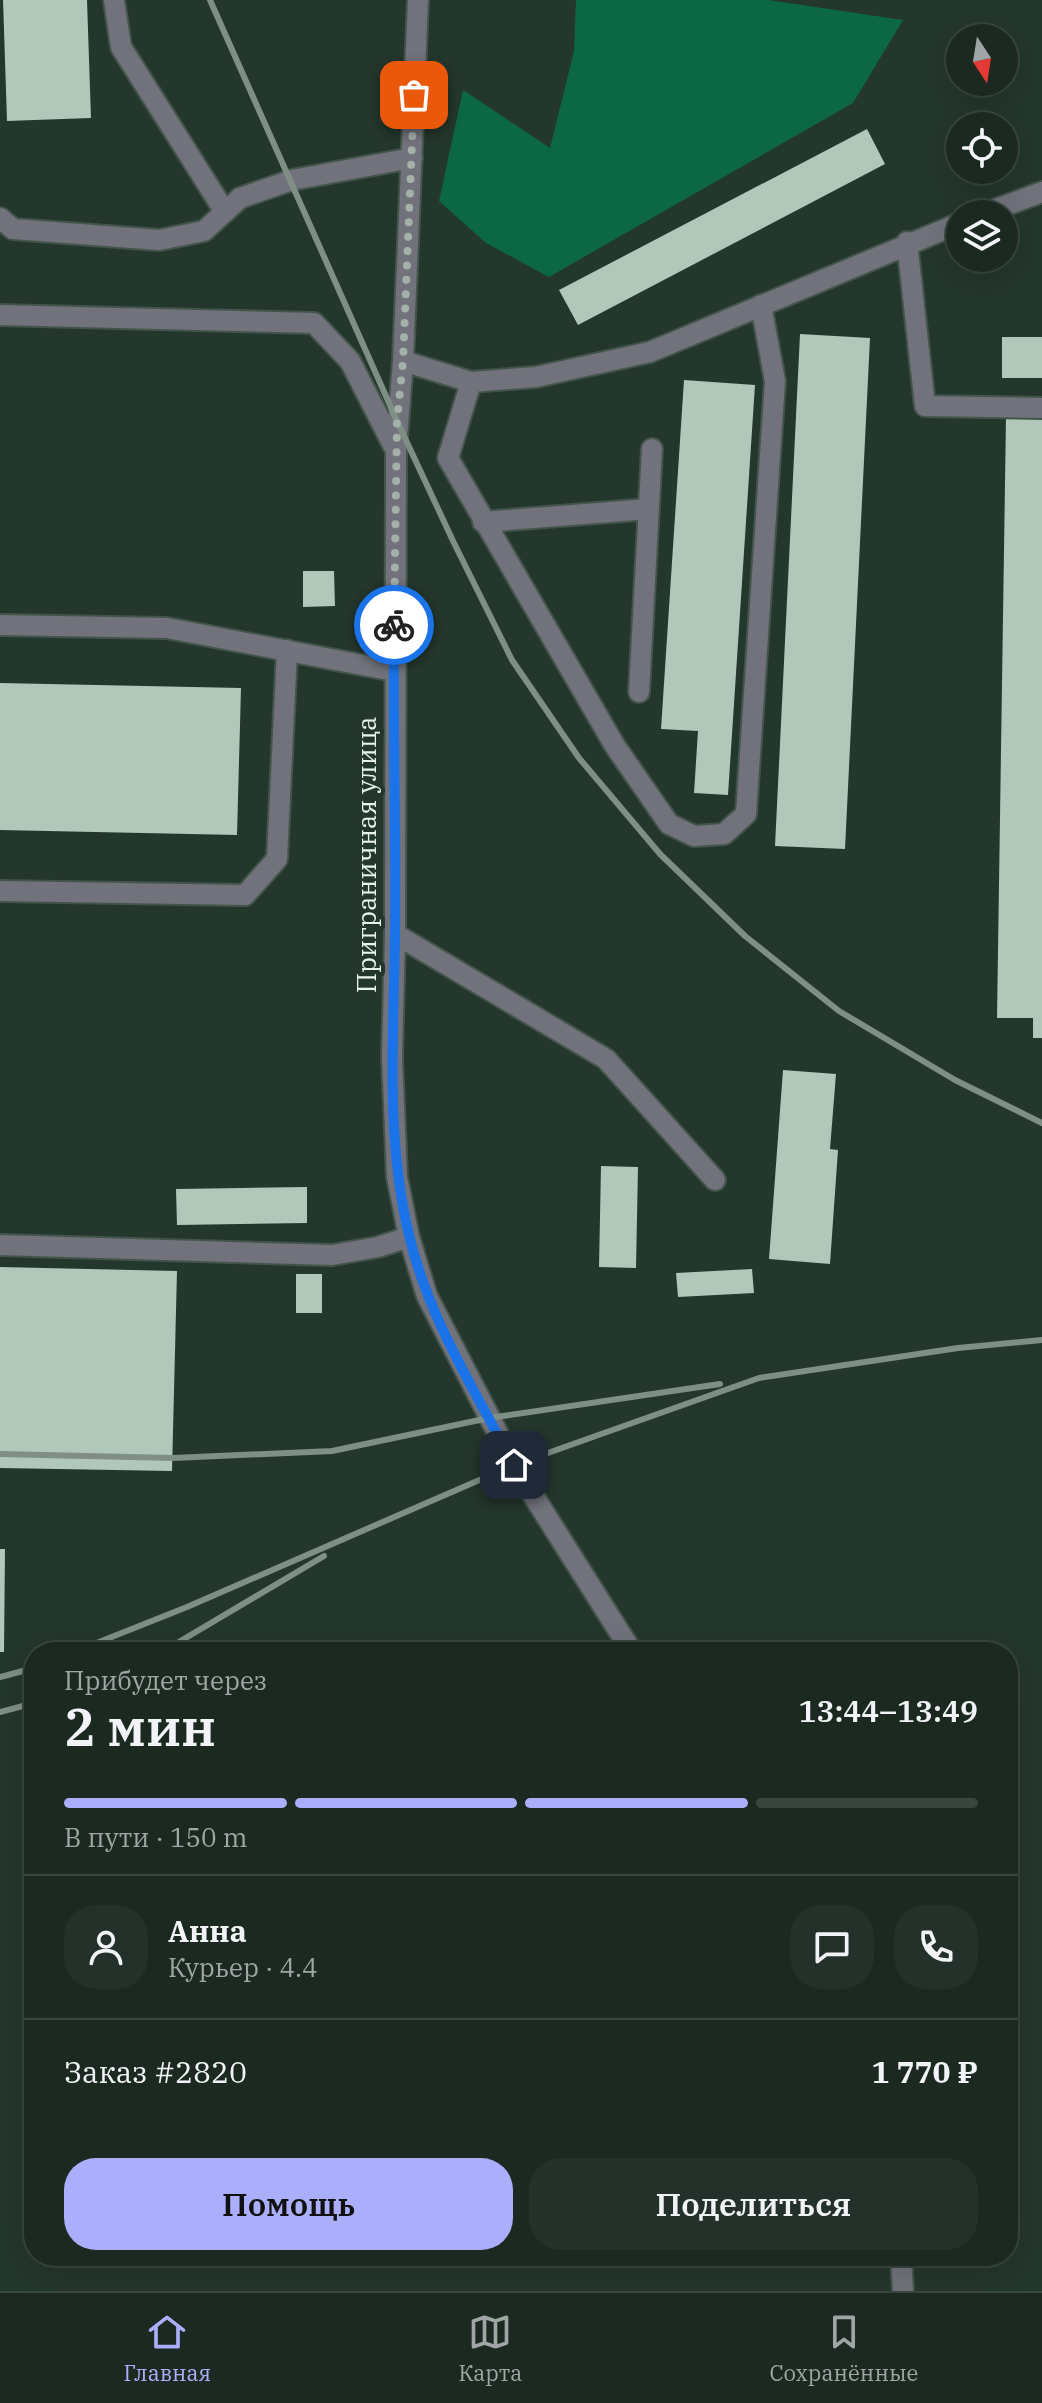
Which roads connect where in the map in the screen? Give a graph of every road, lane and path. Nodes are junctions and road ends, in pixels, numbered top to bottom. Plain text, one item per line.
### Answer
1 (114, 0) edge
2 (418, 0) edge
3 (412, 158) junction
4 (1042, 192) edge
5 (1018, 201) edge
6 (225, 212) junction
7 (0, 218) edge
8 (946, 228) edge
9 (907, 242) junction
10 (761, 305) junction
11 (0, 315) edge
12 (403, 361) junction
13 (471, 382) junction
14 (1042, 408) edge
15 (652, 449) dead end
16 (396, 450) junction
17 (649, 509) junction
18 (483, 522) junction
19 (0, 625) edge
20 (287, 650) junction
21 (394, 671) junction
22 (639, 692) dead end
23 (0, 891) edge
24 (395, 934) junction
25 (715, 1180) dead end
26 (409, 1237) junction
27 (0, 1245) edge
28 (626, 1642) edge
29 (902, 2266) edge
30 (903, 2291) edge

1 - 6 street
2 - 3 street, Приграничная улица
3 - 6 street
3 - 12 street, Приграничная улица
4 - 5 street
6 - 7 street
8 - 9 street
9 - 10 street
9 - 14 street
10 - 13 street
10 - 18 street
11 - 16 street
12 - 13 street
12 - 16 street, Приграничная улица
13 - 18 street
15 - 17 street
16 - 21 street, Приграничная улица
17 - 18 street
17 - 22 street
19 - 20 street
20 - 21 street
20 - 23 street
21 - 24 street, Приграничная улица
24 - 25 street
24 - 26 street, Приграничная улица
26 - 27 street
26 - 28 street, Приграничная улица
29 - 30 street

